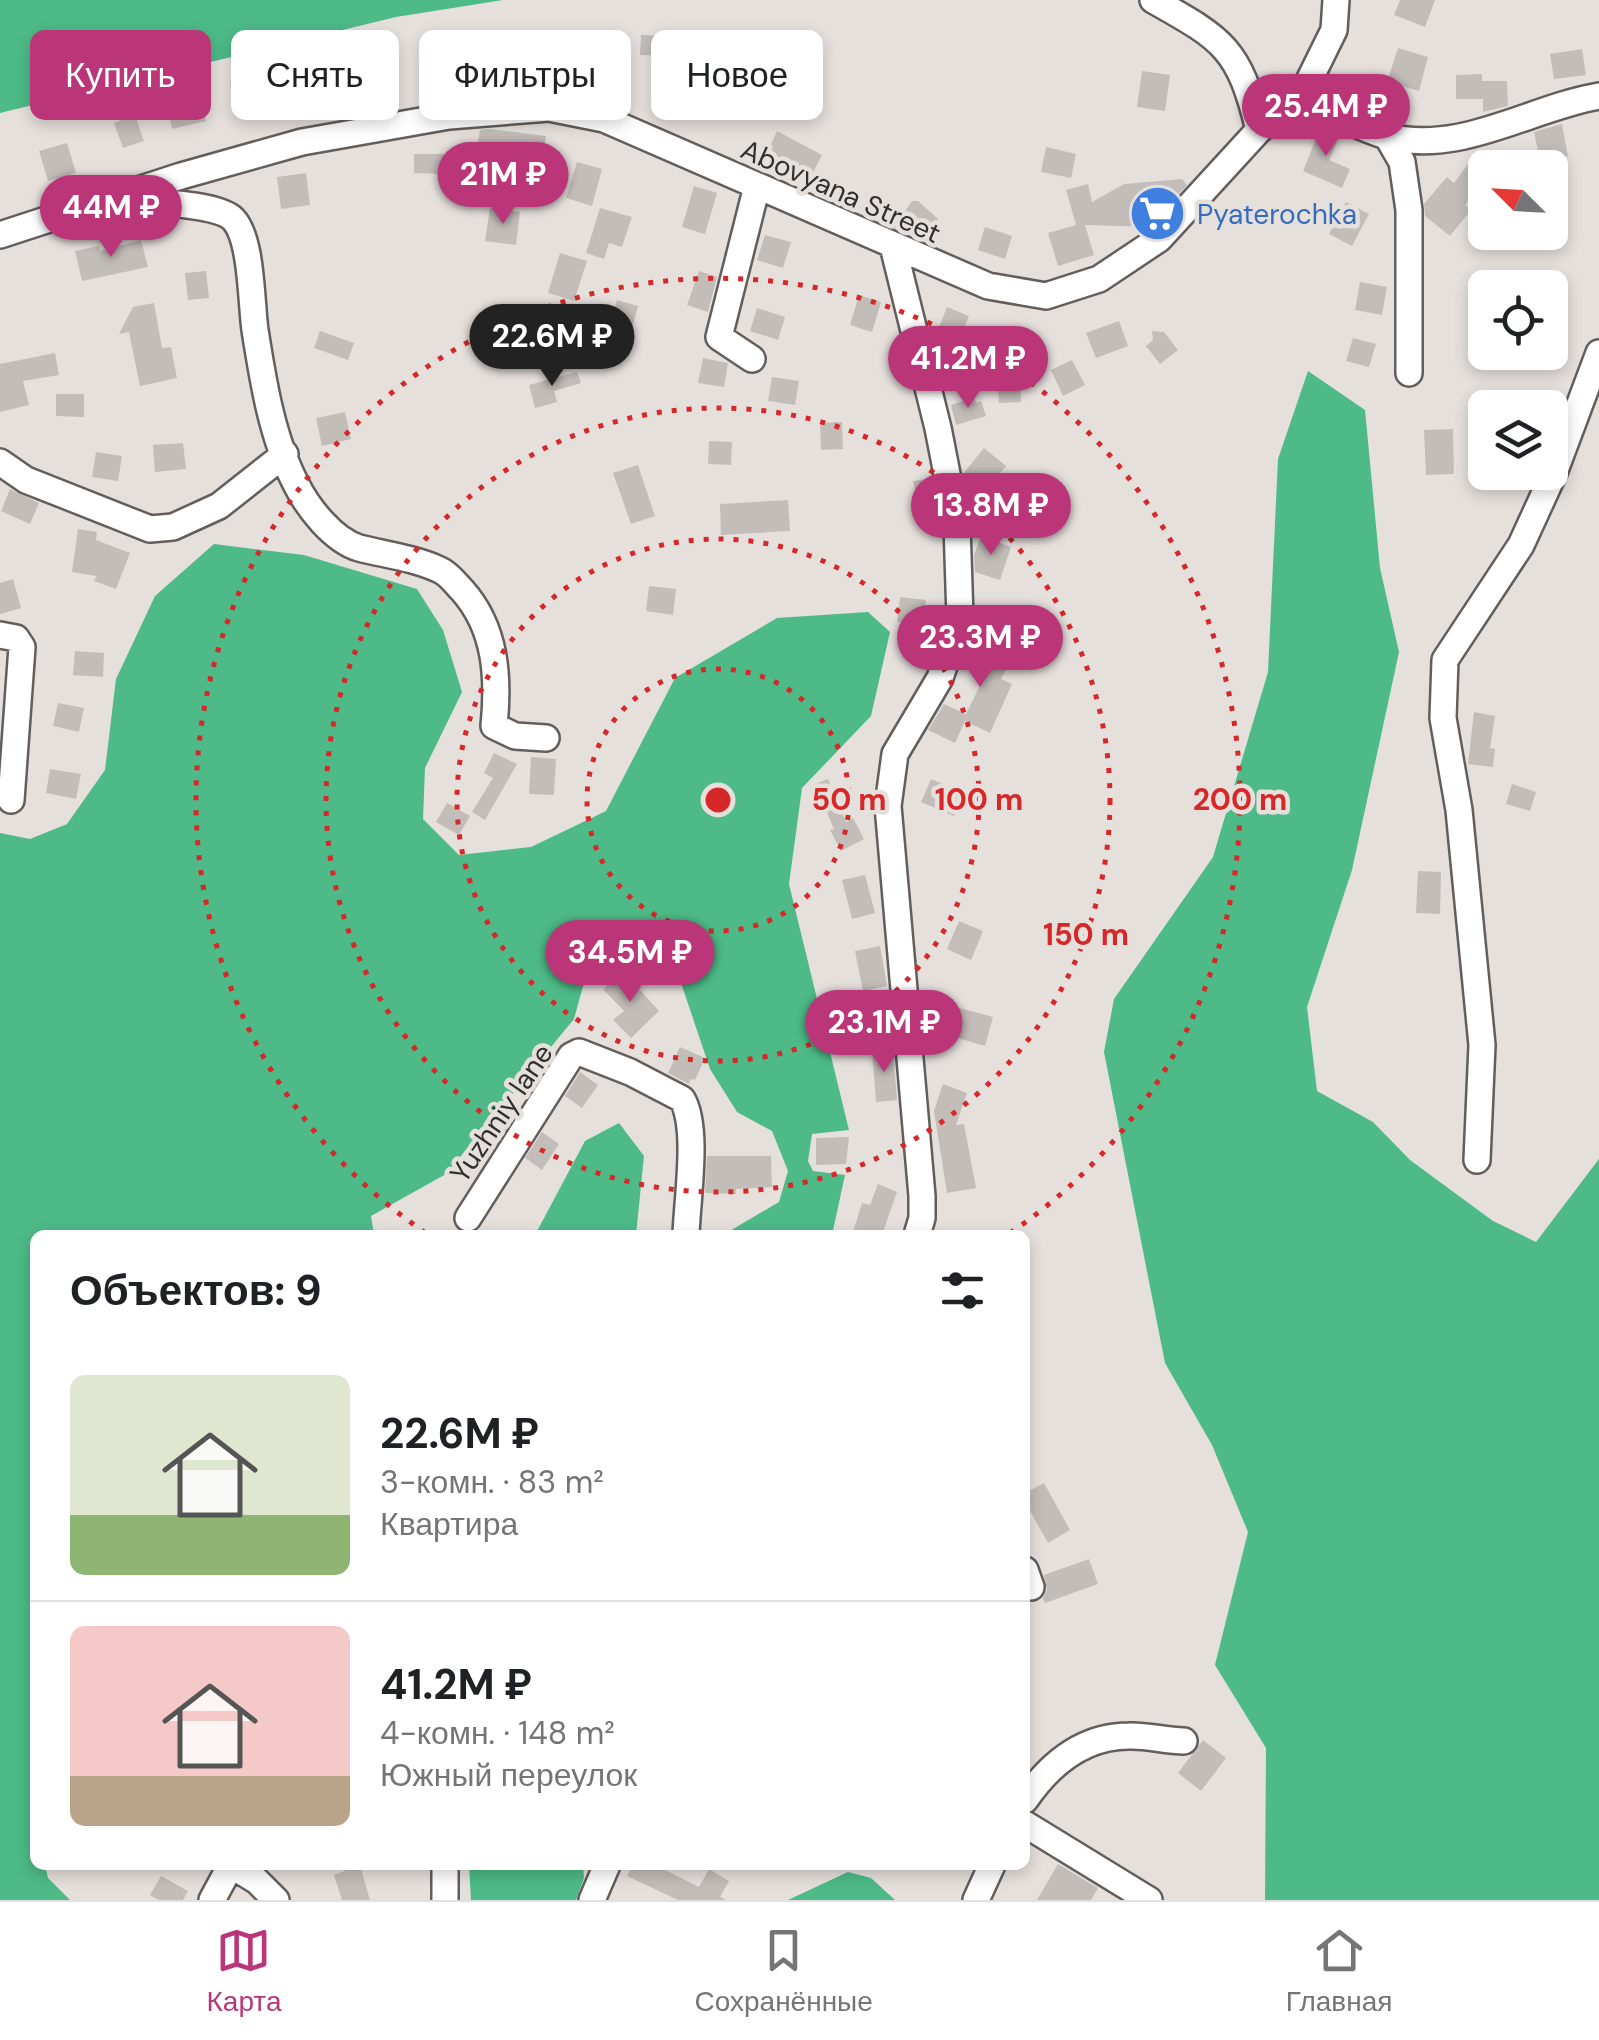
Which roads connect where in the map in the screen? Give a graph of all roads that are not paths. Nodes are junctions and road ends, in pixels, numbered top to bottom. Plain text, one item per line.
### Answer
1 (1153, 0) edge
2 (1336, 0) edge
3 (1599, 96) edge
4 (1300, 99) junction
5 (1259, 130) junction
6 (1387, 136) junction
7 (756, 186) junction
8 (112, 198) junction
9 (0, 234) edge
10 (893, 246) junction
11 (1599, 353) edge
12 (752, 359) dead end
13 (1409, 373) dead end
14 (285, 454) junction
15 (0, 462) edge
16 (0, 636) edge
17 (546, 738) dead end
18 (11, 800) dead end
19 (1477, 1160) dead end
20 (468, 1218) dead end
21 (686, 1230) edge
22 (918, 1230) edge
23 (1184, 1741) dead end
24 (1030, 1793) edge
25 (1030, 1827) edge
26 (228, 1870) edge
27 (239, 1870) edge
28 (445, 1870) edge
29 (605, 1870) edge
30 (990, 1870) edge
31 (212, 1900) edge
32 (276, 1900) edge
33 (445, 1900) edge
34 (592, 1900) edge
35 (976, 1900) edge
36 (1150, 1900) edge

1 - 5 street
2 - 4 street
3 - 6 street
4 - 5 street, Abovyana Street
4 - 6 street
5 - 10 street, Abovyana Street
6 - 13 street
7 - 8 street, Abovyana Street
7 - 10 street, Abovyana Street
7 - 12 street
8 - 9 street, Abovyana Street
8 - 14 street
10 - 22 street
11 - 19 street
14 - 15 street
14 - 17 street
16 - 18 street
20 - 21 street, Yuzhniy lane
23 - 24 street
25 - 36 street
26 - 31 street
27 - 32 street
28 - 33 street
29 - 34 street
30 - 35 street

